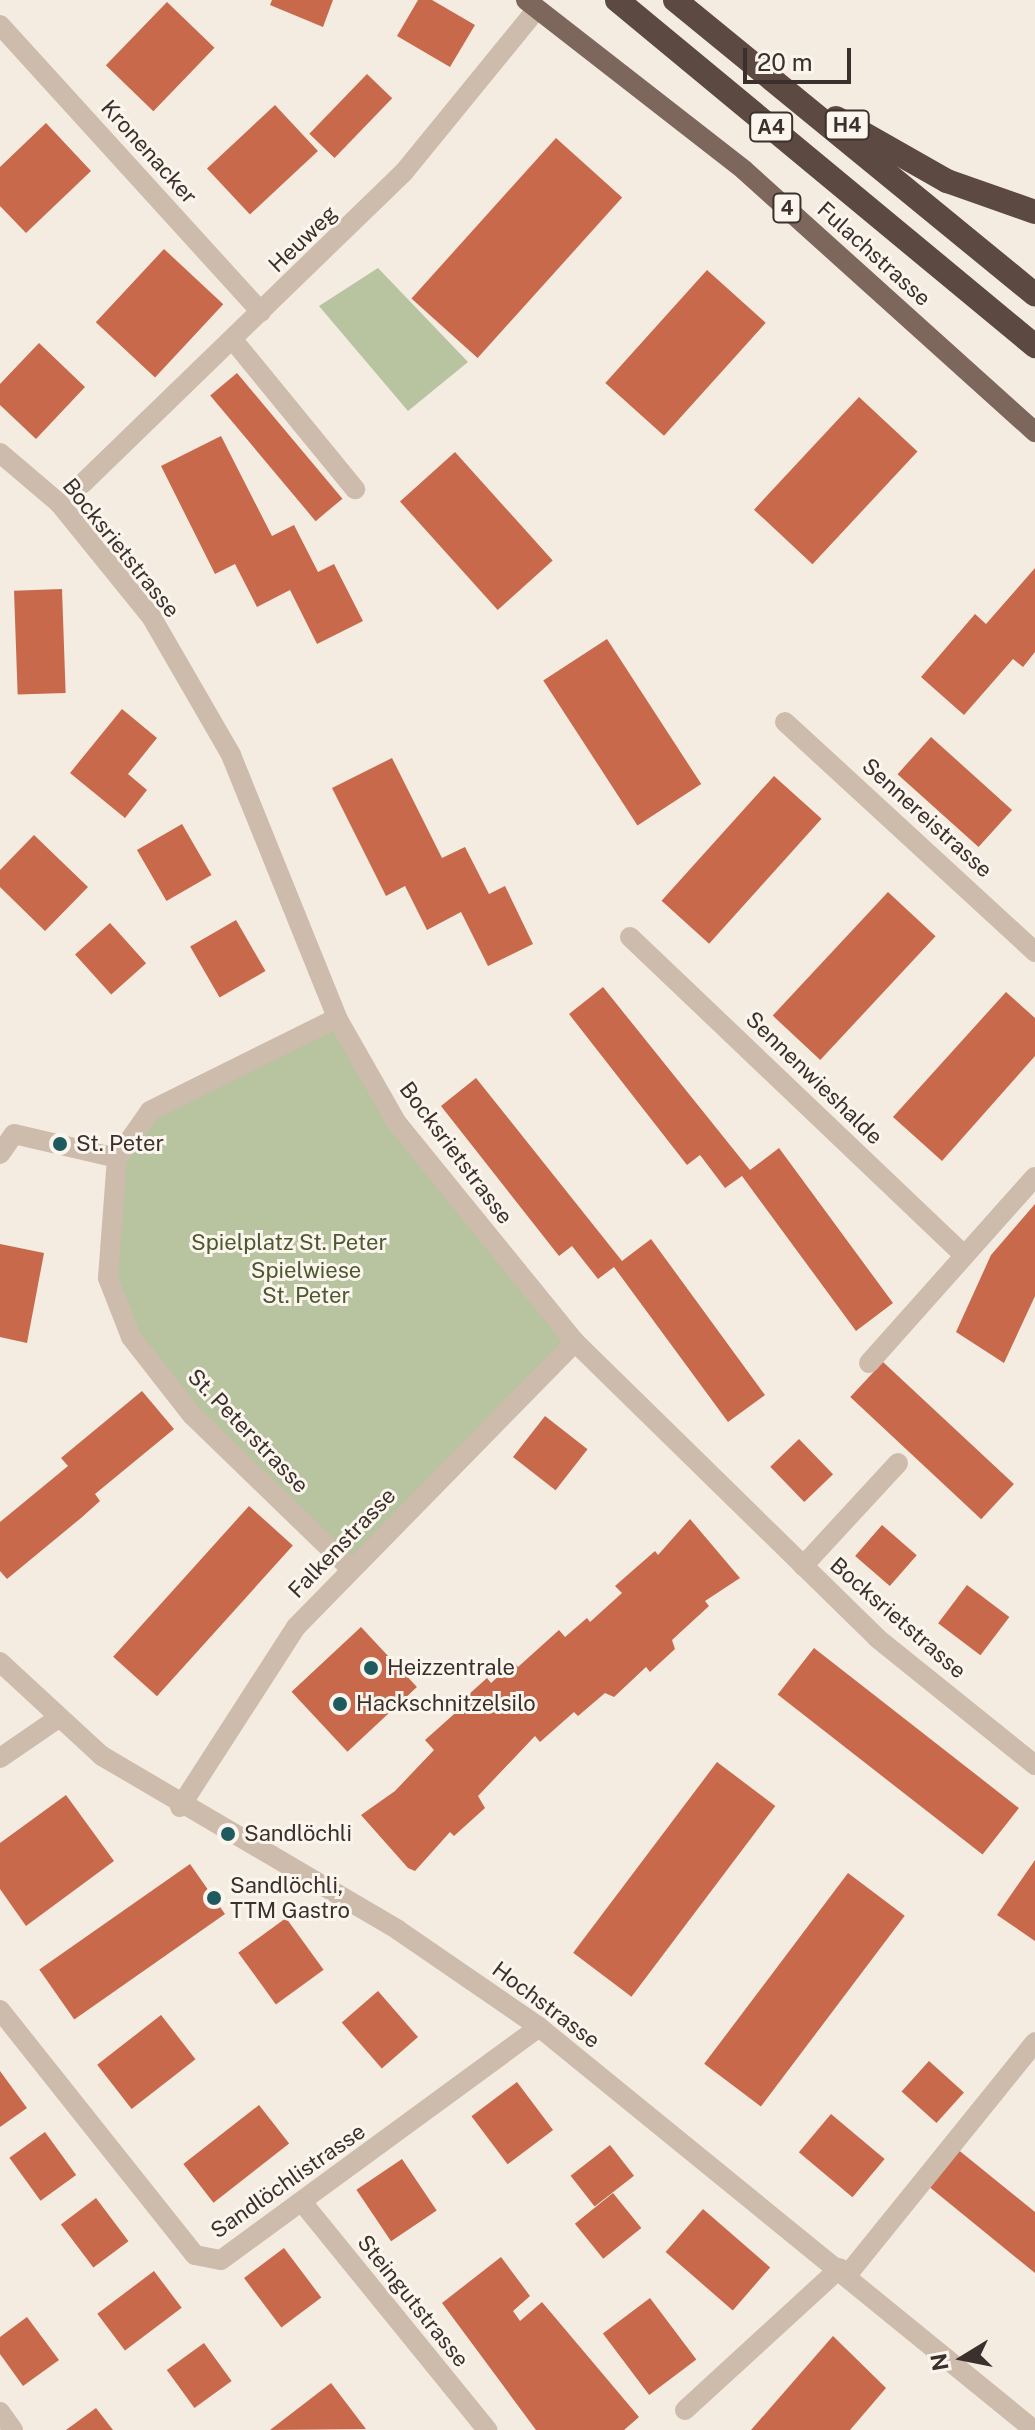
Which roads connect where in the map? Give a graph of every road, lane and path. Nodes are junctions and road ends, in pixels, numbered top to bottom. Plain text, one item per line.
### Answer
1 (617, 0) edge
2 (675, 0) edge
3 (531, 4) edge
4 (0, 25) edge
5 (782, 87) junction
6 (1035, 212) edge
7 (1035, 295) edge
8 (261, 312) junction
9 (233, 340) junction
10 (1035, 346) edge
11 (1035, 432) edge
12 (0, 453) edge
13 (82, 484) dead end
14 (355, 489) dead end
15 (785, 722) dead end
16 (630, 937) dead end
17 (1035, 952) edge
18 (337, 1018) junction
19 (0, 1154) edge
20 (117, 1158) junction
21 (1035, 1177) edge
22 (964, 1255) junction
23 (575, 1342) junction
24 (869, 1363) dead end
25 (898, 1463) dead end
26 (803, 1566) junction
27 (349, 1567) junction
28 (0, 1662) edge
29 (57, 1719) junction
30 (0, 1758) edge
31 (1035, 1765) edge
32 (180, 1807) junction
33 (0, 2010) edge
34 (539, 2027) junction
35 (1035, 2042) edge
36 (302, 2202) junction
37 (844, 2271) junction
38 (685, 2410) dead end
39 (0, 2412) edge
40 (13, 2430) edge
41 (487, 2430) edge
42 (1034, 2430) edge

1 - 10 highway, A4
2 - 5 highway, A4
3 - 8 street, Heuweg
3 - 11 main road, Fulachstrasse / 4
4 - 8 street, Kronenacker
5 - 6 highway, H4
5 - 7 highway, A4
8 - 9 street, Heuweg
9 - 13 street, Heuweg
9 - 14 street
12 - 18 street, Bocksrietstrasse
15 - 17 street, Sennereistrasse
16 - 22 street, Sennenwieshalde
18 - 20 street
18 - 23 street, Bocksrietstrasse
19 - 20 street
20 - 27 street, St. Peterstrasse
21 - 22 street
22 - 24 street
23 - 26 street, Bocksrietstrasse
23 - 27 street, Falkenstrasse
25 - 26 street
26 - 31 street, Bocksrietstrasse
27 - 32 street, Falkenstrasse
28 - 29 street, Hochstrasse
29 - 30 street
29 - 32 street, Hochstrasse
32 - 34 street, Hochstrasse
33 - 36 street, Sandlöchlistrasse
34 - 36 street, Sandlöchlistrasse
34 - 37 street, Hochstrasse
35 - 37 street
36 - 41 street, Steingutstrasse
37 - 38 street
37 - 42 street, Hochstrasse
39 - 40 street

